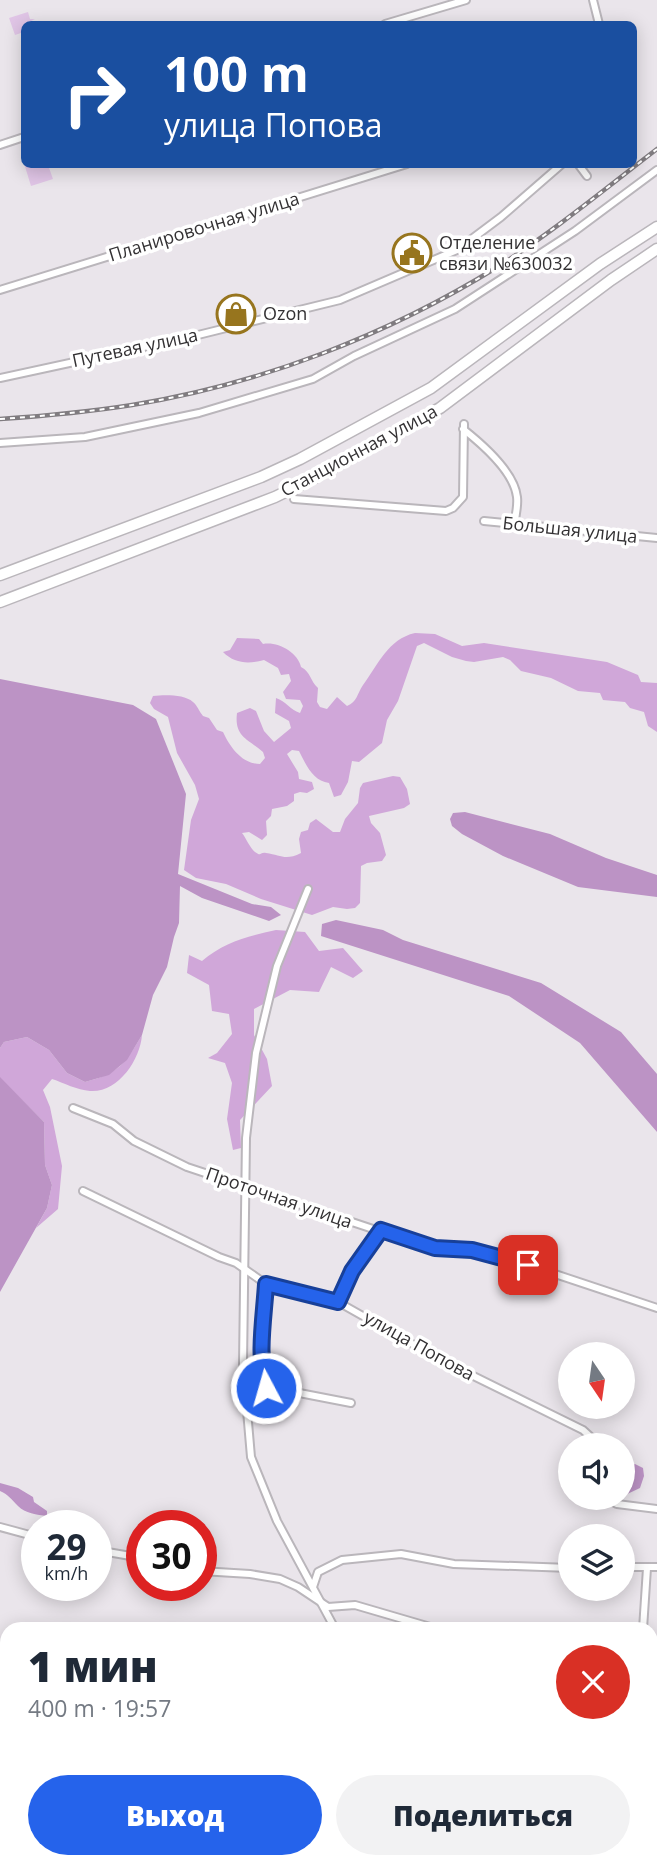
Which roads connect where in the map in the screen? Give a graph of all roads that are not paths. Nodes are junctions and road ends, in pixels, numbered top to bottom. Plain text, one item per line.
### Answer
1 (466, 0) edge
2 (593, 0) edge
3 (395, 21) edge
4 (598, 21) edge
5 (21, 138) edge
6 (0, 145) edge
7 (394, 168) edge
8 (557, 168) edge
9 (581, 168) edge
10 (657, 170) edge
11 (587, 176) dead end
12 (657, 227) edge
13 (657, 249) edge
14 (0, 290) edge
15 (0, 378) edge
16 (0, 443) edge
17 (294, 499) dead end
18 (484, 521) dead end
19 (514, 524) junction
20 (657, 538) edge
21 (0, 575) edge
22 (0, 601) edge
23 (308, 889) dead end
24 (72, 1108) dead end
25 (245, 1186) junction
26 (83, 1191) dead end
27 (381, 1230) junction
28 (243, 1269) junction
29 (266, 1284) junction
30 (338, 1302) junction
31 (657, 1308) edge
32 (351, 1403) dead end
33 (586, 1433) edge
34 (635, 1506) edge
35 (657, 1509) edge
36 (0, 1527) edge
37 (21, 1533) edge
38 (657, 1567) edge
39 (558, 1568) edge
40 (635, 1568) edge
41 (647, 1568) junction
42 (217, 1572) edge
43 (313, 1587) junction
44 (321, 1603) junction
45 (333, 1622) edge
46 (413, 1622) edge
47 (643, 1622) edge

1 - 3 street
2 - 4 street
5 - 6 street
7 - 14 street, Планировочная улица
8 - 15 street, Путевая улица
9 - 11 street
10 - 16 street
12 - 21 main road
13 - 22 main road
17 - 19 street
18 - 19 street, Большая улица
19 - 20 street, Большая улица
23 - 25 street
24 - 25 street, Проточная улица
25 - 27 street, Проточная улица
25 - 28 street
26 - 28 street, улица Попова
27 - 30 street
27 - 31 street, Проточная улица
28 - 29 street, улица Попова
28 - 43 street
29 - 30 street, улица Попова
29 - 32 street
30 - 33 street, улица Попова
34 - 35 street
36 - 37 street
38 - 41 street
39 - 43 street
40 - 41 street
41 - 47 street
42 - 44 street
43 - 44 street
44 - 45 street
44 - 46 street

